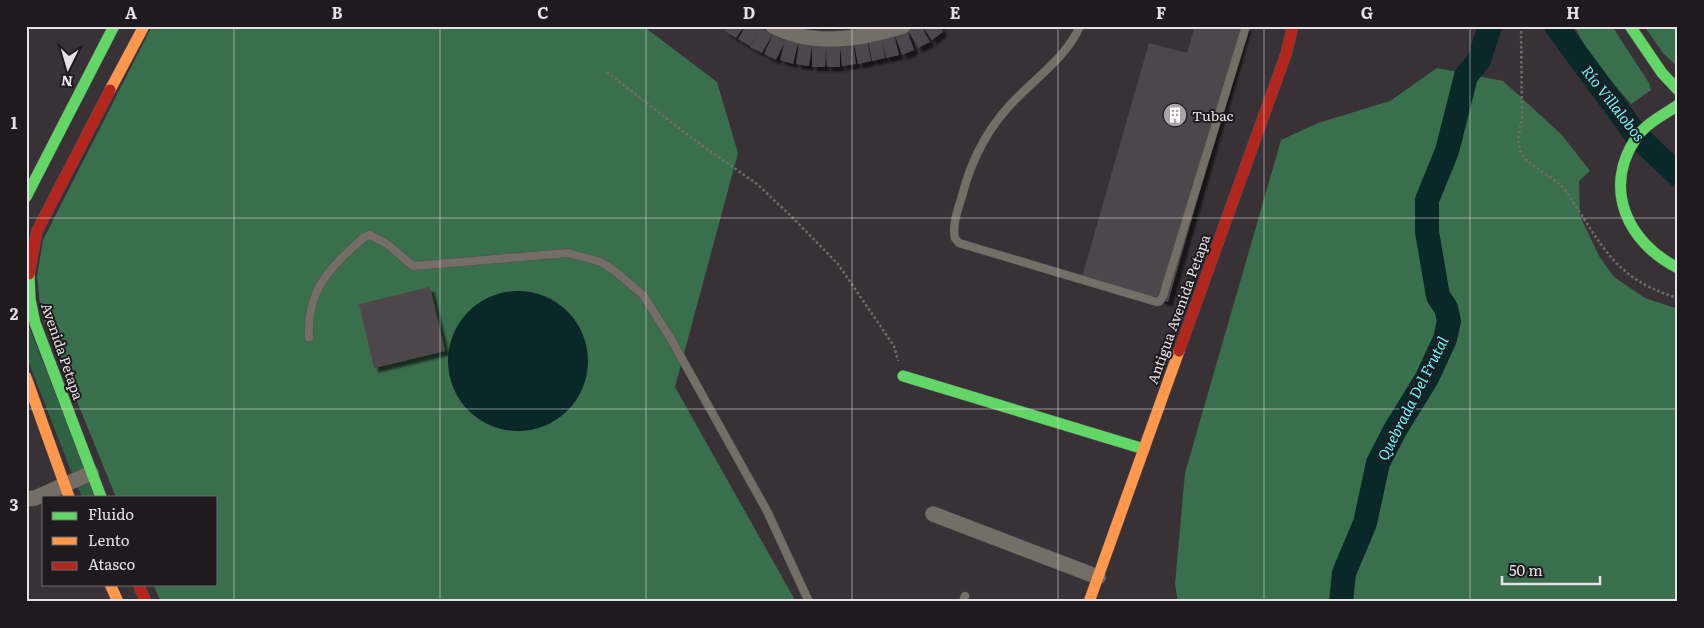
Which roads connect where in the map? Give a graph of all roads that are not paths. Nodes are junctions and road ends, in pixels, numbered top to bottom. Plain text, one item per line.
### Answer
1 (114, 26) edge
2 (144, 26) edge
3 (773, 26) edge
4 (903, 26) edge
5 (1080, 26) edge
6 (1246, 26) edge
7 (1293, 26) edge
8 (1630, 26) edge
9 (791, 30) edge
10 (851, 32) edge
11 (1678, 90) edge
12 (1675, 107) edge
13 (40, 170) junction
14 (26, 171) edge
15 (26, 197) edge
16 (1678, 268) edge
17 (309, 337) dead end
18 (903, 376) road end
19 (26, 377) edge
20 (1144, 450) junction
21 (90, 473) junction
22 (67, 491) edge
23 (42, 496) edge
24 (44, 496) edge
25 (101, 496) edge
26 (26, 499) edge
27 (933, 514) dead end
28 (1098, 576) junction
29 (111, 586) edge
30 (139, 586) edge
31 (118, 602) edge
32 (146, 602) edge
33 (809, 602) edge
34 (1089, 602) edge

1 - 13 main road
2 - 21 main road, Avenida Petapa
3 - 9 street
4 - 10 street
5 - 6 lane
7 - 20 main road, Antigua Avenida Petapa
8 - 11 main road
9 - 10 street
12 - 16 main road
13 - 14 lane
13 - 15 main road
17 - 33 lane
18 - 20 main road
19 - 22 main road
20 - 28 main road, Antigua Avenida Petapa
21 - 22 street
21 - 25 main road, Avenida Petapa
22 - 24 street
23 - 26 street
27 - 28 street
28 - 34 main road, Antigua Avenida Petapa
29 - 31 main road
30 - 32 main road

